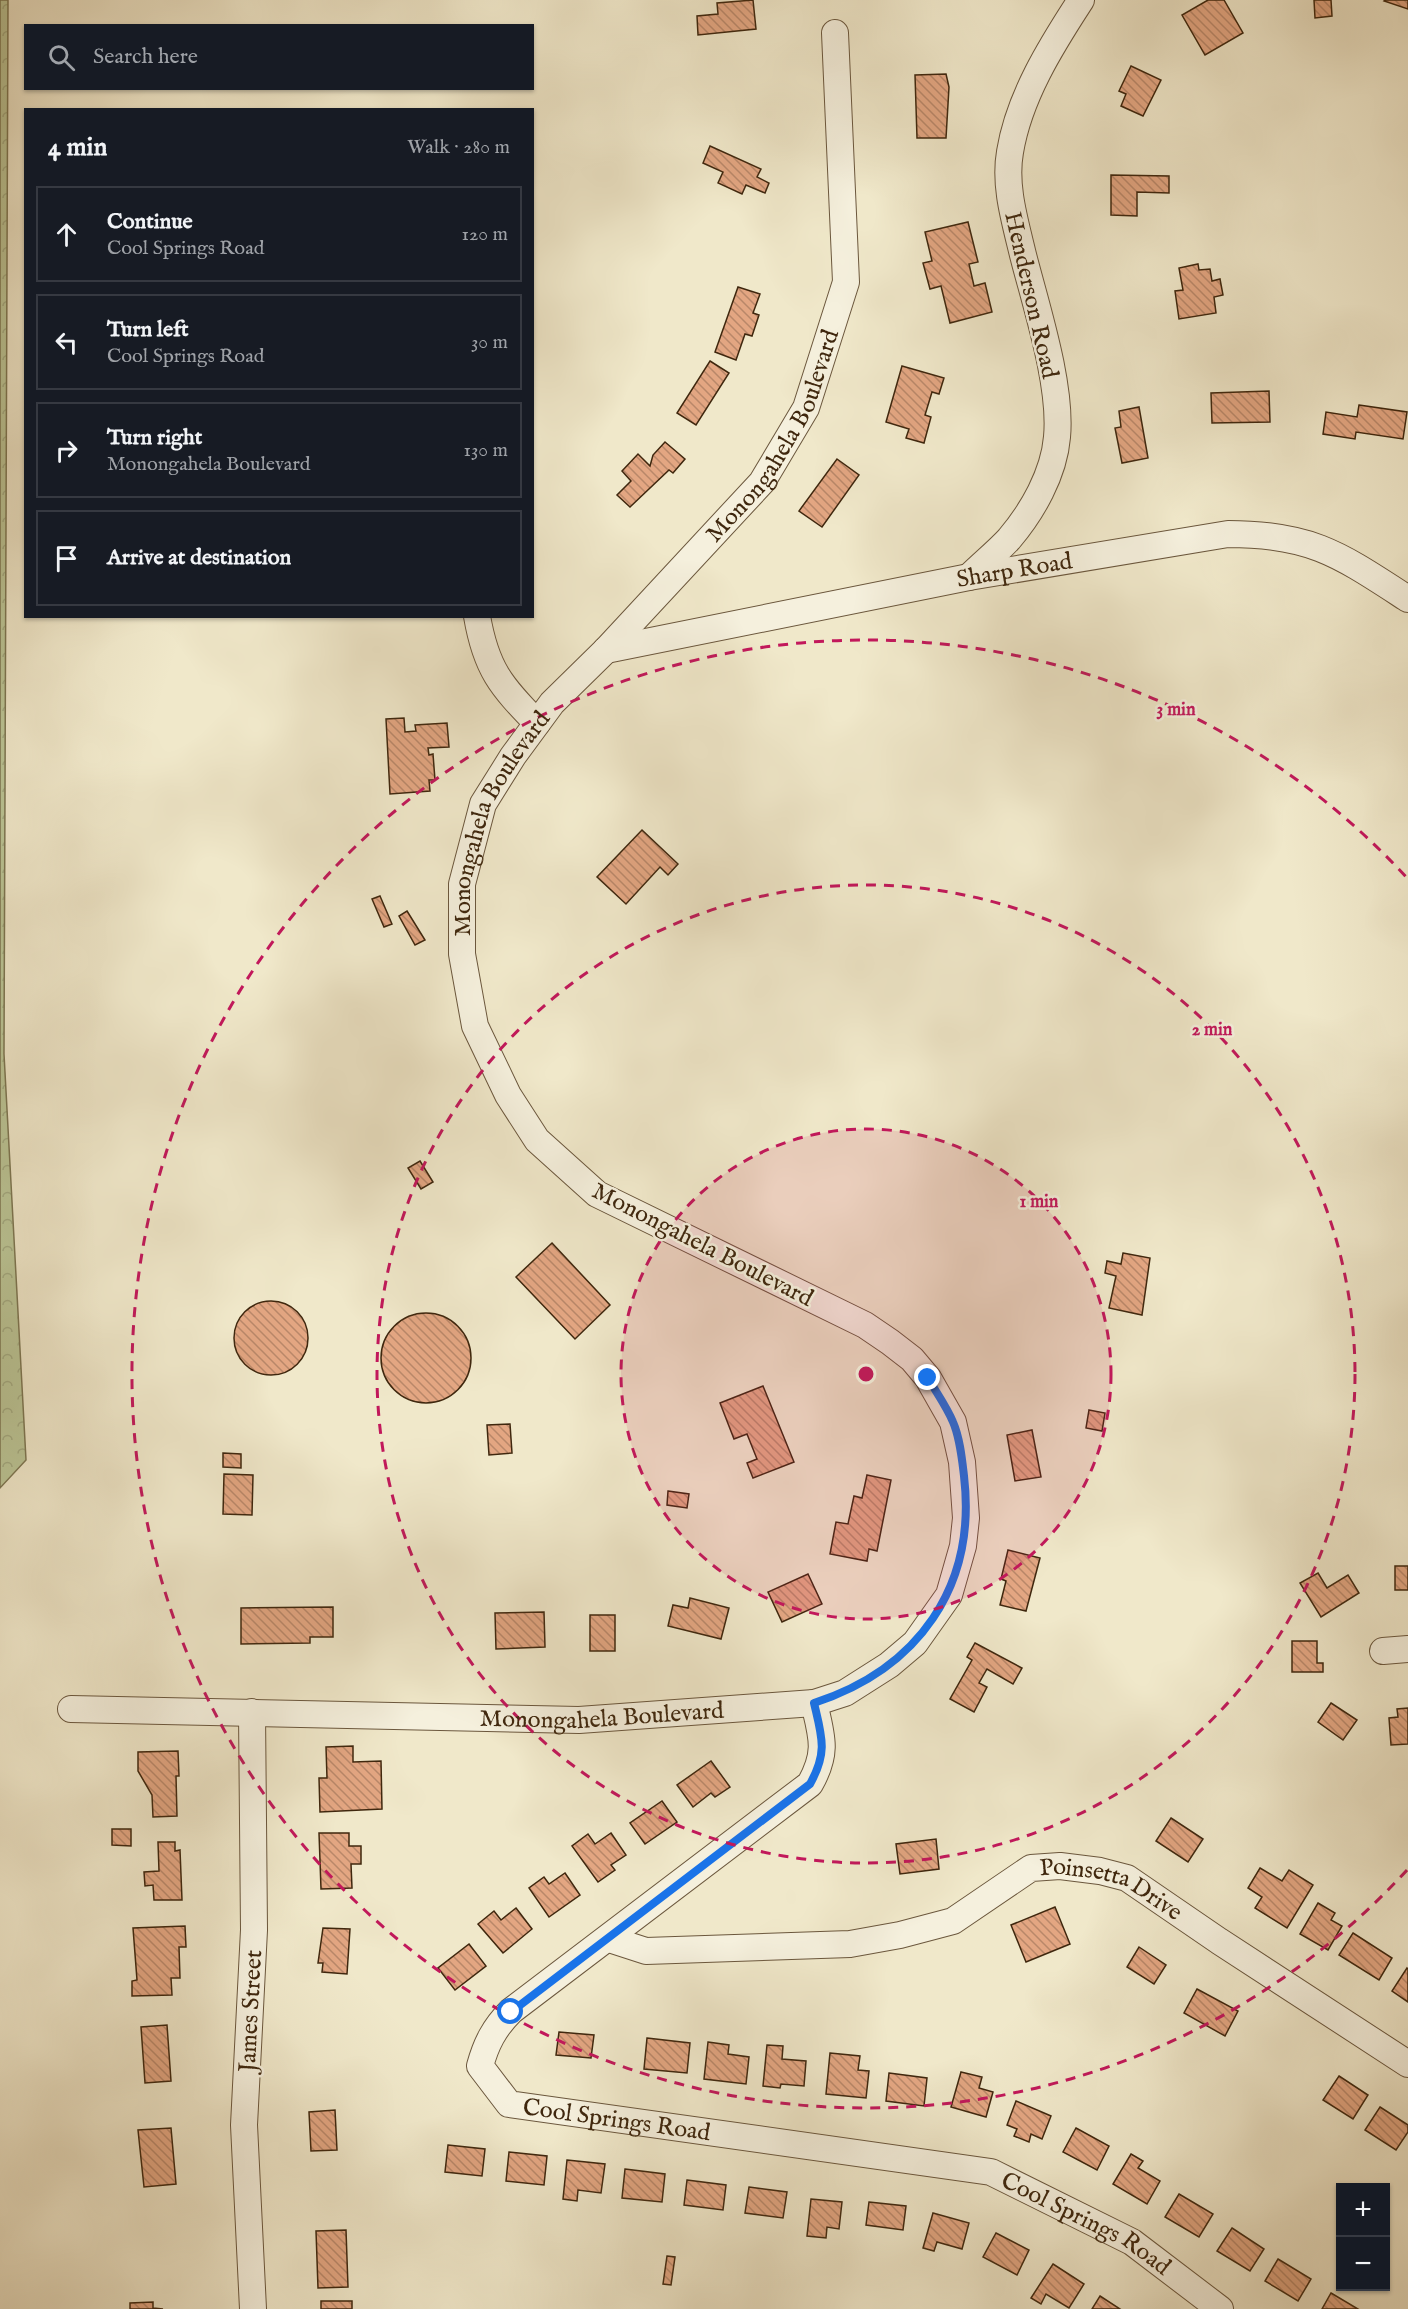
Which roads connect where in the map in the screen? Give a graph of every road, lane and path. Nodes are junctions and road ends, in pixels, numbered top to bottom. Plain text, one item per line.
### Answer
1 (1081, 0) edge
2 (836, 33) dead end
3 (969, 577) junction
4 (1408, 599) edge
5 (477, 618) edge
6 (606, 650) junction
7 (537, 723) junction
8 (1408, 1648) edge
9 (1383, 1651) dead end
10 (814, 1703) junction
11 (71, 1709) dead end
12 (252, 1712) junction
13 (609, 1940) junction
14 (1408, 2064) edge
15 (253, 2309) edge
16 (1220, 2309) edge

1 - 3 street, Henderson Road
2 - 6 street, Monongahela Boulevard
3 - 4 street, Sharp Road
3 - 6 street, Sharp Road
5 - 7 street
6 - 7 street, Monongahela Boulevard
7 - 10 street, Monongahela Boulevard
8 - 9 street
10 - 12 street, Monongahela Boulevard
10 - 13 street, Cool Springs Road
11 - 12 street, Monongahela Boulevard
12 - 15 street, James Street
13 - 14 street, Poinsetta Drive
13 - 16 street, Cool Springs Road

